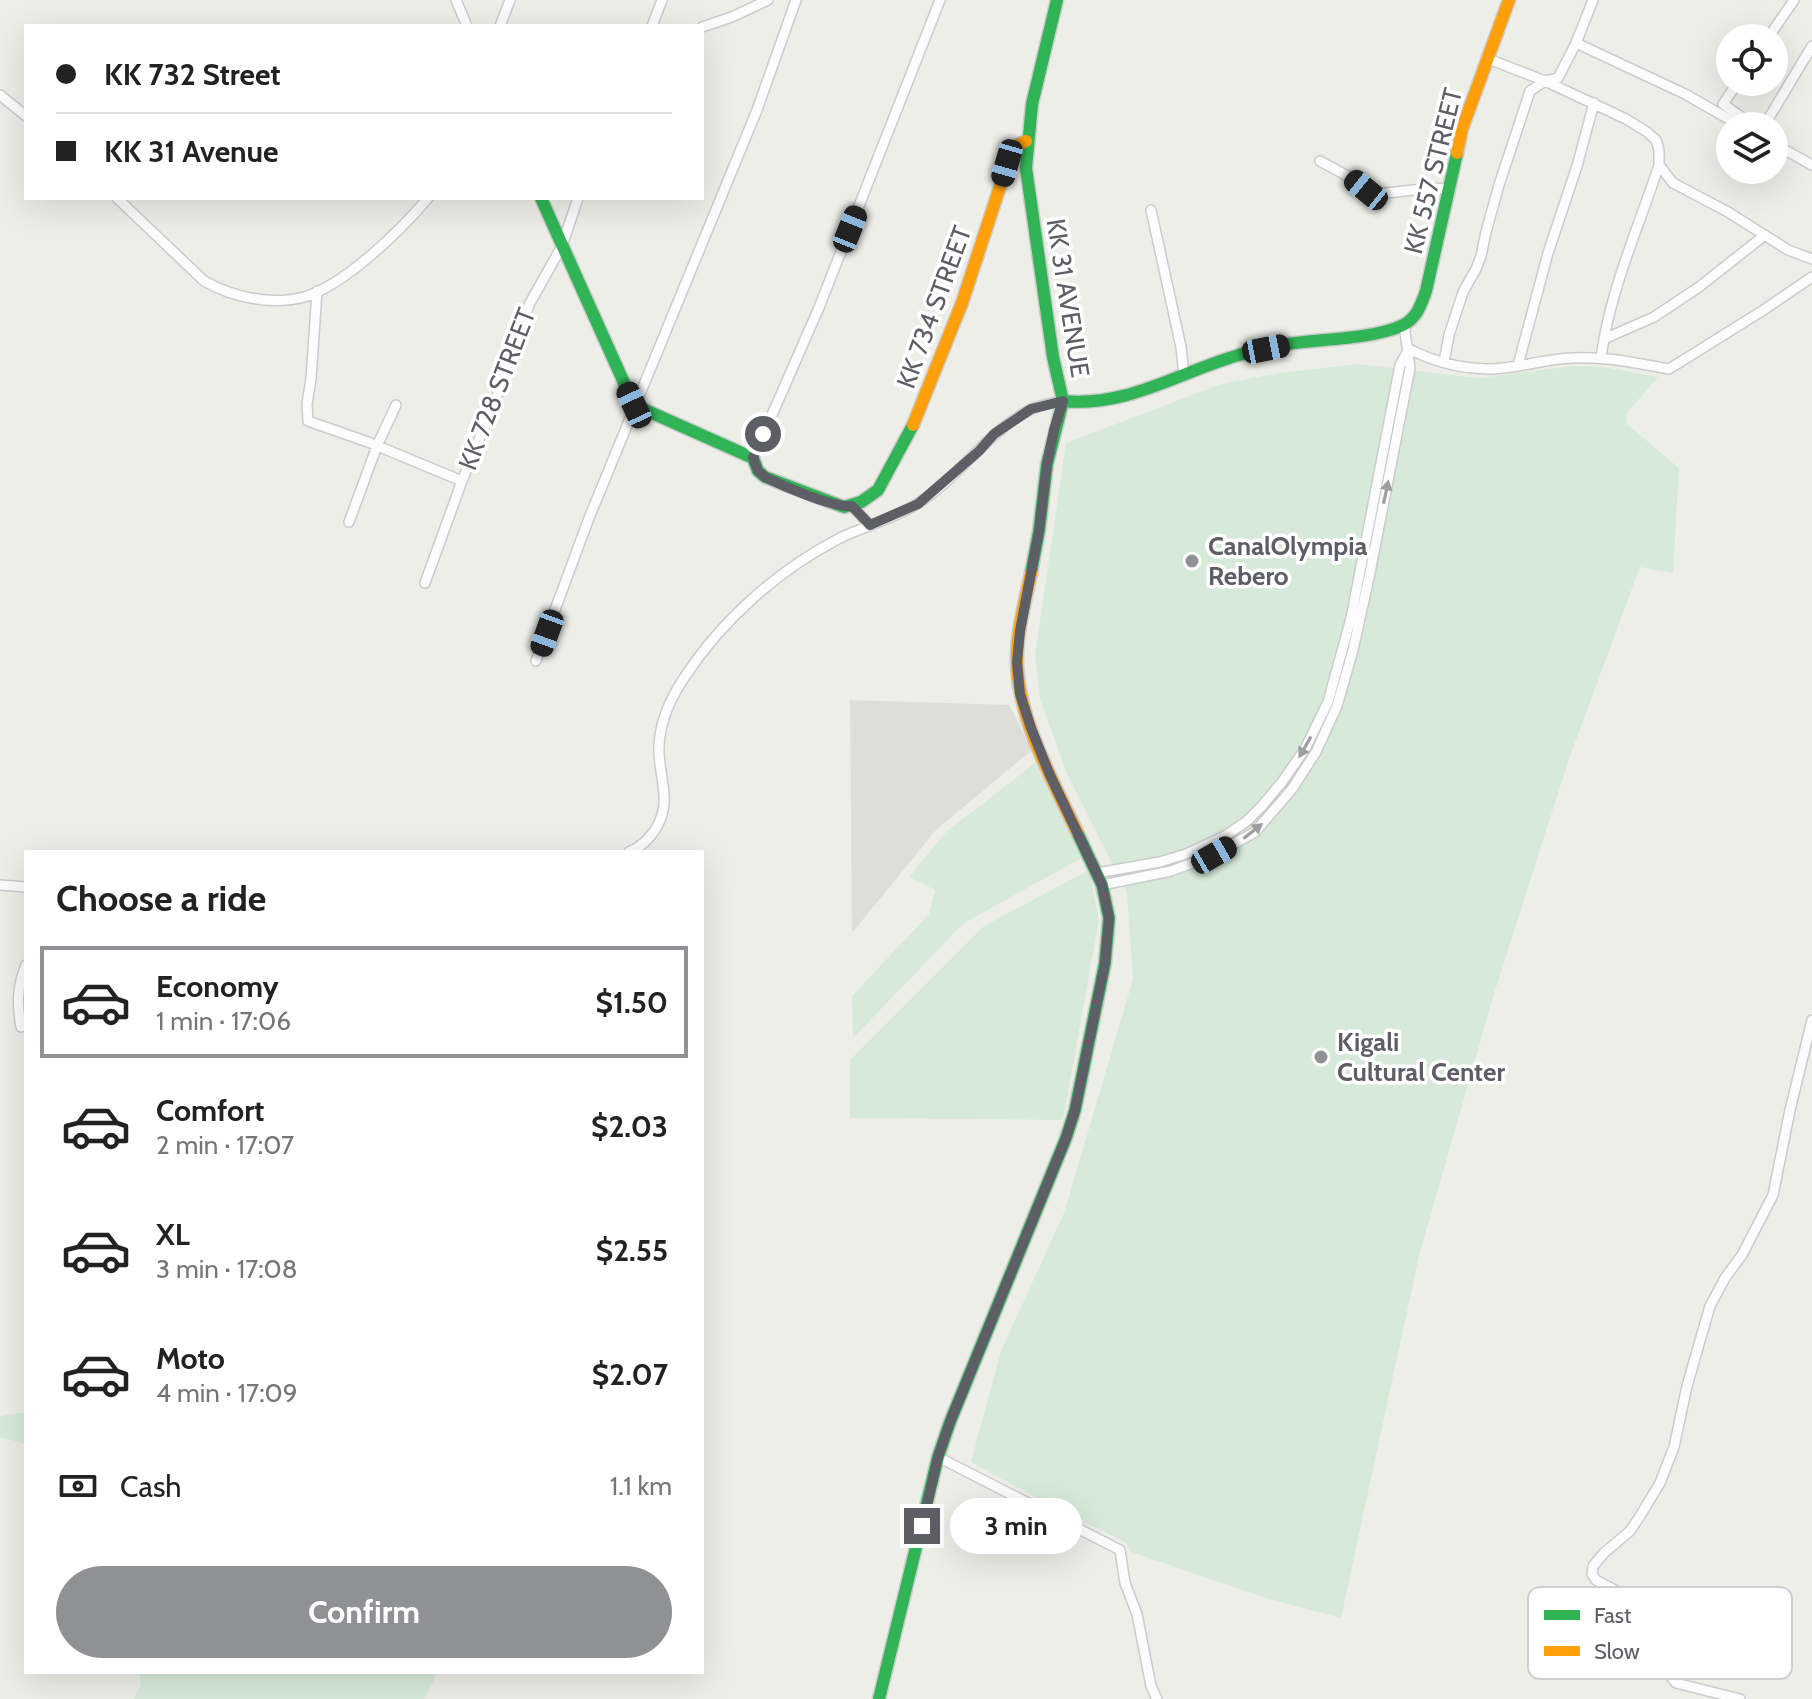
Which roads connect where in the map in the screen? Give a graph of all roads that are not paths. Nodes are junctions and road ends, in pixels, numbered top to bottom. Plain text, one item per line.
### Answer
1 (456, 0) edge
2 (510, 0) edge
3 (662, 0) edge
4 (768, 0) edge
5 (796, 0) edge
6 (940, 0) edge
7 (1057, 0) edge
8 (1509, 0) edge
9 (1593, 0) edge
10 (1794, 0) edge
11 (466, 24) edge
12 (501, 24) edge
13 (653, 24) edge
14 (1778, 24) edge
15 (704, 26) edge
16 (1576, 43) junction
17 (1812, 46) edge
18 (1486, 58) junction
19 (1802, 62) junction
20 (1812, 68) edge
21 (1545, 81) junction
22 (0, 95) edge
23 (1728, 96) edge
24 (1594, 103) junction
25 (1716, 112) edge
26 (1734, 112) edge
27 (1772, 112) edge
28 (24, 114) edge
29 (1026, 141) junction
30 (1788, 152) edge
31 (1320, 161) dead end
32 (1659, 165) junction
33 (1812, 165) edge
34 (1447, 189) junction
35 (119, 200) edge
36 (426, 200) edge
37 (542, 200) edge
38 (577, 200) edge
39 (1151, 210) dead end
40 (1765, 235) junction
41 (562, 246) junction
42 (1812, 259) edge
43 (1812, 277) edge
44 (317, 291) junction
45 (1404, 325) junction
46 (1604, 339) junction
47 (1409, 349) junction
48 (1601, 357) junction
49 (1444, 362) junction
50 (1518, 365) junction
51 (1184, 376) junction
52 (1063, 401) junction
53 (396, 405) dead end
54 (634, 405) junction
55 (377, 446) junction
56 (753, 458) junction
57 (462, 481) junction
58 (852, 506) junction
59 (349, 522) dead end
60 (870, 525) junction
61 (425, 583) dead end
62 (536, 661) dead end
63 (632, 850) edge
64 (1100, 879) junction
65 (0, 885) edge
66 (24, 887) edge
67 (24, 970) edge
68 (1812, 1020) edge
69 (21, 1027) dead end
70 (938, 1457) junction
71 (1609, 1587) edge
72 (1673, 1679) edge
73 (879, 1699) edge
74 (1157, 1699) edge
75 (1740, 1699) edge

1 - 11 street
2 - 12 street
3 - 13 street
4 - 15 street
5 - 54 street
6 - 56 street
7 - 29 main road, KK 31 AVENUE
8 - 18 main road, KK 557 STREET
9 - 16 street
10 - 14 street
16 - 21 street
16 - 25 street
17 - 19 street
18 - 21 street
18 - 34 main road, KK 557 STREET
19 - 20 street
19 - 27 street
21 - 24 street
21 - 49 street
22 - 28 street
23 - 26 street
24 - 32 street
24 - 50 street
29 - 52 main road, KK 31 AVENUE
29 - 58 main road, KK 734 STREET
30 - 33 street
31 - 34 street
32 - 40 street
32 - 46 street
34 - 45 main road, KK 557 STREET
35 - 44 street
36 - 44 street
37 - 41 main road
38 - 41 street, KK 728 STREET
39 - 51 street
40 - 42 street
40 - 46 street
41 - 54 main road
41 - 57 street, KK 728 STREET
43 - 48 street
44 - 55 street
45 - 47 street
45 - 51 main road
46 - 48 street
47 - 49 street
47 - 64 street
48 - 50 street
49 - 50 street
51 - 52 main road
52 - 60 street
52 - 64 main road, KK 31 AVENUE
53 - 55 street
54 - 56 main road
54 - 62 street
55 - 57 street
55 - 59 street
56 - 58 main road
57 - 61 street, KK 728 STREET
58 - 60 street
60 - 63 street
64 - 70 main road, KK 31 AVENUE
65 - 66 street
67 - 69 street
68 - 71 street
70 - 73 main road, KK 31 AVENUE
70 - 74 street
72 - 75 street

